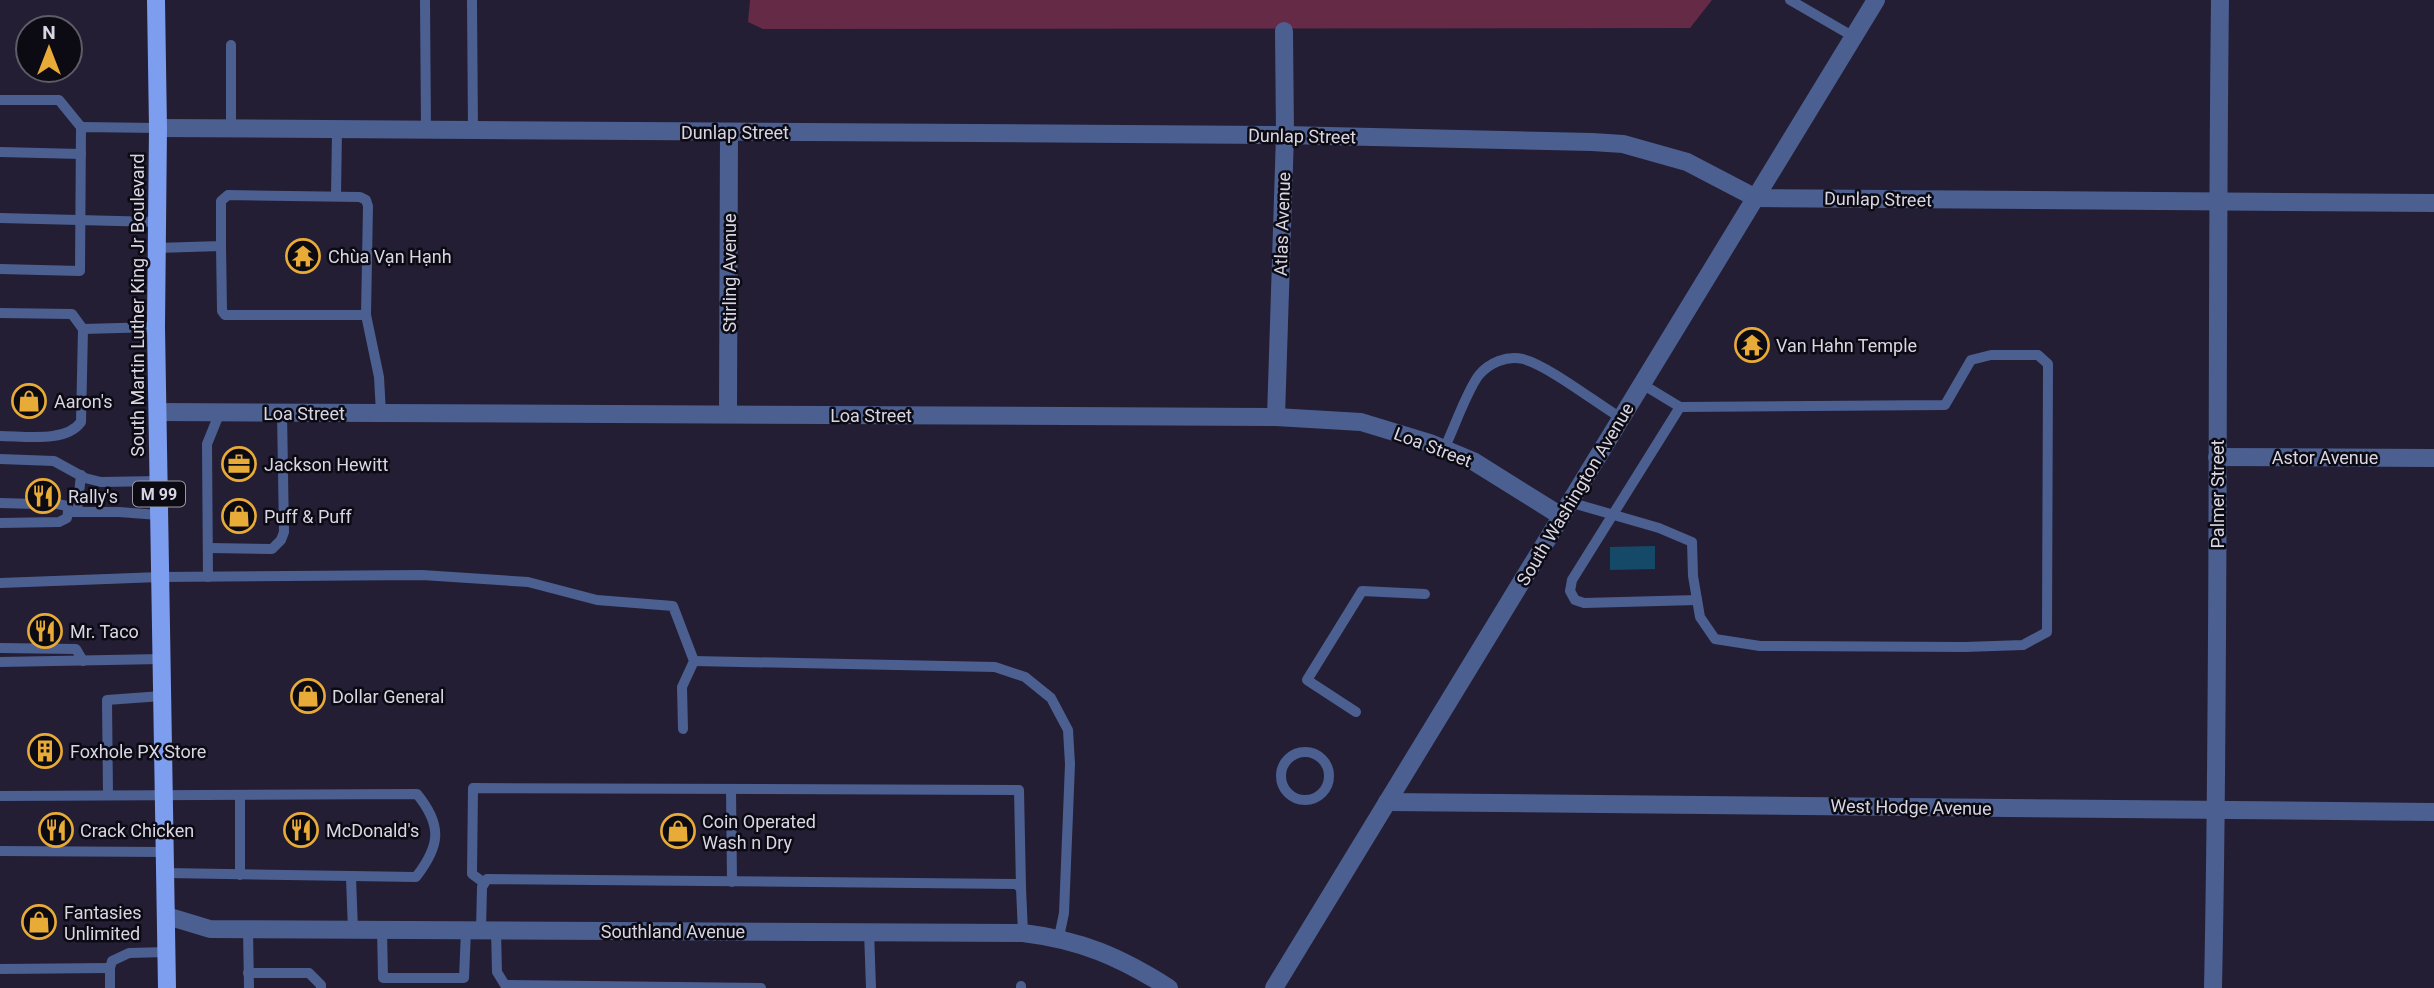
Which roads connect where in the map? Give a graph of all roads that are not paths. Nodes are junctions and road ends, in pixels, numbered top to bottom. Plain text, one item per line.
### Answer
1 (156, 0) edge
2 (425, 0) edge
3 (472, 0) edge
4 (1790, 0) edge
5 (1876, 0) edge
6 (2220, 0) edge
7 (1284, 31) dead end
8 (1854, 37) junction
9 (231, 45) dead end
10 (0, 100) edge
11 (81, 127) junction
12 (158, 128) junction
13 (231, 129) junction
14 (337, 130) junction
15 (426, 131) junction
16 (473, 132) junction
17 (729, 132) junction
18 (1285, 135) junction
19 (0, 152) edge
20 (81, 154) junction
21 (335, 196) junction
22 (1756, 198) junction
23 (2217, 202) junction
24 (2434, 203) edge
25 (0, 218) edge
26 (79, 220) junction
27 (157, 222) junction
28 (221, 246) junction
29 (157, 248) junction
30 (0, 269) edge
31 (0, 313) edge
32 (366, 315) junction
33 (156, 327) junction
34 (83, 328) junction
35 (1642, 384) junction
36 (1680, 407) junction
37 (158, 412) junction
38 (220, 412) junction
39 (282, 412) junction
40 (381, 413) junction
41 (728, 414) junction
42 (1276, 417) junction
43 (1621, 418) junction
44 (0, 436) edge
45 (1444, 449) junction
46 (2217, 457) junction
47 (2434, 458) edge
48 (0, 459) edge
49 (81, 475) junction
50 (159, 481) junction
51 (0, 503) edge
52 (53, 503) dead end
53 (37, 504) dead end
54 (1565, 509) junction
55 (73, 512) junction
56 (159, 515) junction
57 (1613, 516) junction
58 (0, 523) edge
59 (209, 548) junction
60 (160, 577) junction
61 (208, 577) junction
62 (0, 583) edge
63 (1425, 594) dead end
64 (1697, 600) junction
65 (0, 648) edge
66 (162, 659) junction
67 (83, 661) junction
68 (694, 661) junction
69 (0, 662) edge
70 (162, 696) junction
71 (1356, 712) dead end
72 (683, 729) dead end
73 (731, 789) junction
74 (107, 795) junction
75 (164, 795) junction
76 (240, 795) junction
77 (0, 796) edge
78 (1312, 799) joint
79 (1387, 802) junction
80 (2217, 810) junction
81 (2434, 812) edge
82 (0, 851) edge
83 (165, 852) junction
84 (166, 873) junction
85 (240, 875) junction
86 (351, 878) junction
87 (483, 882) junction
88 (732, 882) junction
89 (1021, 888) junction
90 (167, 916) junction
91 (247, 929) junction
92 (353, 930) junction
93 (382, 930) junction
94 (481, 930) junction
95 (869, 932) junction
96 (1023, 933) junction
97 (1059, 937) junction
98 (167, 951) junction
99 (110, 968) junction
100 (0, 969) edge
101 (248, 973) junction
102 (383, 983) edge
103 (464, 983) edge
104 (110, 988) edge
105 (167, 988) edge
106 (248, 988) edge
107 (321, 988) edge
108 (761, 988) edge
109 (871, 988) edge
110 (1169, 988) edge
111 (1274, 988) edge
112 (2213, 988) edge

1 - 12 main road, South Martin Luther King Jr Boulevard / M 99
2 - 15 lane
3 - 16 lane
4 - 8 lane
5 - 8 street, South Washington Avenue
6 - 23 street, Palmer Street
7 - 18 street, Atlas Avenue
8 - 22 street, South Washington Avenue
9 - 13 lane
10 - 11 lane
11 - 12 lane
11 - 20 lane
12 - 13 street, Dunlap Street
12 - 27 main road, South Martin Luther King Jr Boulevard / M 99
13 - 14 street, Dunlap Street
14 - 15 street, Dunlap Street
14 - 21 lane
15 - 16 street, Dunlap Street
16 - 17 street, Dunlap Street
17 - 18 street, Dunlap Street
17 - 41 street, Stirling Avenue
18 - 22 street, Dunlap Street
18 - 42 street, Atlas Avenue
19 - 20 lane
20 - 26 lane
21 - 28 lane
21 - 32 lane
22 - 23 street, Dunlap Street
22 - 35 street, South Washington Avenue
23 - 24 street, Dunlap Street
23 - 46 street, Palmer Street
25 - 26 lane
26 - 27 lane
26 - 30 lane
27 - 29 main road, South Martin Luther King Jr Boulevard / M 99
28 - 29 lane
28 - 32 lane
29 - 33 main road, South Martin Luther King Jr Boulevard / M 99
31 - 34 lane
32 - 40 lane
33 - 34 lane
33 - 37 main road, South Martin Luther King Jr Boulevard / M 99
34 - 44 lane
35 - 36 lane
35 - 43 street, South Washington Avenue
36 - 57 lane
36 - 64 lane
37 - 38 street, Loa Street
37 - 50 main road, South Martin Luther King Jr Boulevard / M 99
38 - 39 street, Loa Street
38 - 59 lane
39 - 40 street, Loa Street
39 - 59 lane
40 - 41 street, Loa Street
41 - 42 street, Loa Street
42 - 45 street, Loa Street
43 - 45 lane
43 - 54 street, South Washington Avenue
45 - 54 street, Loa Street
46 - 47 street, Astor Avenue
46 - 80 street, Palmer Street
48 - 49 lane
49 - 50 lane
49 - 55 lane
50 - 56 main road, South Martin Luther King Jr Boulevard / M 99
51 - 53 lane
52 - 55 lane
54 - 57 lane
54 - 79 street, South Washington Avenue
55 - 56 lane
55 - 58 lane
56 - 60 main road, South Martin Luther King Jr Boulevard / M 99
57 - 64 lane
57 - 64 lane
59 - 61 lane
60 - 61 lane
60 - 62 lane
60 - 66 main road, South Martin Luther King Jr Boulevard / M 99
61 - 68 lane
63 - 71 lane
65 - 67 lane
66 - 67 lane
66 - 70 main road, South Martin Luther King Jr Boulevard / M 99
67 - 69 lane
68 - 72 lane
68 - 97 lane
70 - 74 lane
70 - 75 main road, South Martin Luther King Jr Boulevard / M 99
73 - 87 lane
73 - 88 lane
73 - 89 lane
74 - 75 lane
74 - 77 lane
75 - 76 lane
75 - 83 main road, South Martin Luther King Jr Boulevard / M 99
76 - 85 lane
76 - 86 lane
78 - 78 lane
79 - 80 street, West Hodge Avenue
79 - 111 street, South Washington Avenue
80 - 81 street, West Hodge Avenue
80 - 112 street, Palmer Street
82 - 83 lane
83 - 84 main road, South Martin Luther King Jr Boulevard / M 99
84 - 85 lane
84 - 90 main road, South Martin Luther King Jr Boulevard / M 99
85 - 86 lane
86 - 92 lane
87 - 88 lane
87 - 94 lane
88 - 89 lane
89 - 96 lane
90 - 91 street, Southland Avenue
90 - 98 main road, South Martin Luther King Jr Boulevard / M 99
91 - 92 street, Southland Avenue
91 - 101 lane
92 - 93 street, Southland Avenue
93 - 94 street, Southland Avenue
93 - 102 lane
94 - 95 street, Southland Avenue
94 - 103 lane
94 - 108 lane
95 - 96 street, Southland Avenue
95 - 109 lane
96 - 97 street, Southland Avenue
97 - 110 street, Southland Avenue
98 - 99 lane
98 - 105 main road, South Martin Luther King Jr Boulevard / M 99
99 - 100 lane
99 - 104 lane
101 - 106 lane
101 - 107 lane
102 - 103 lane

